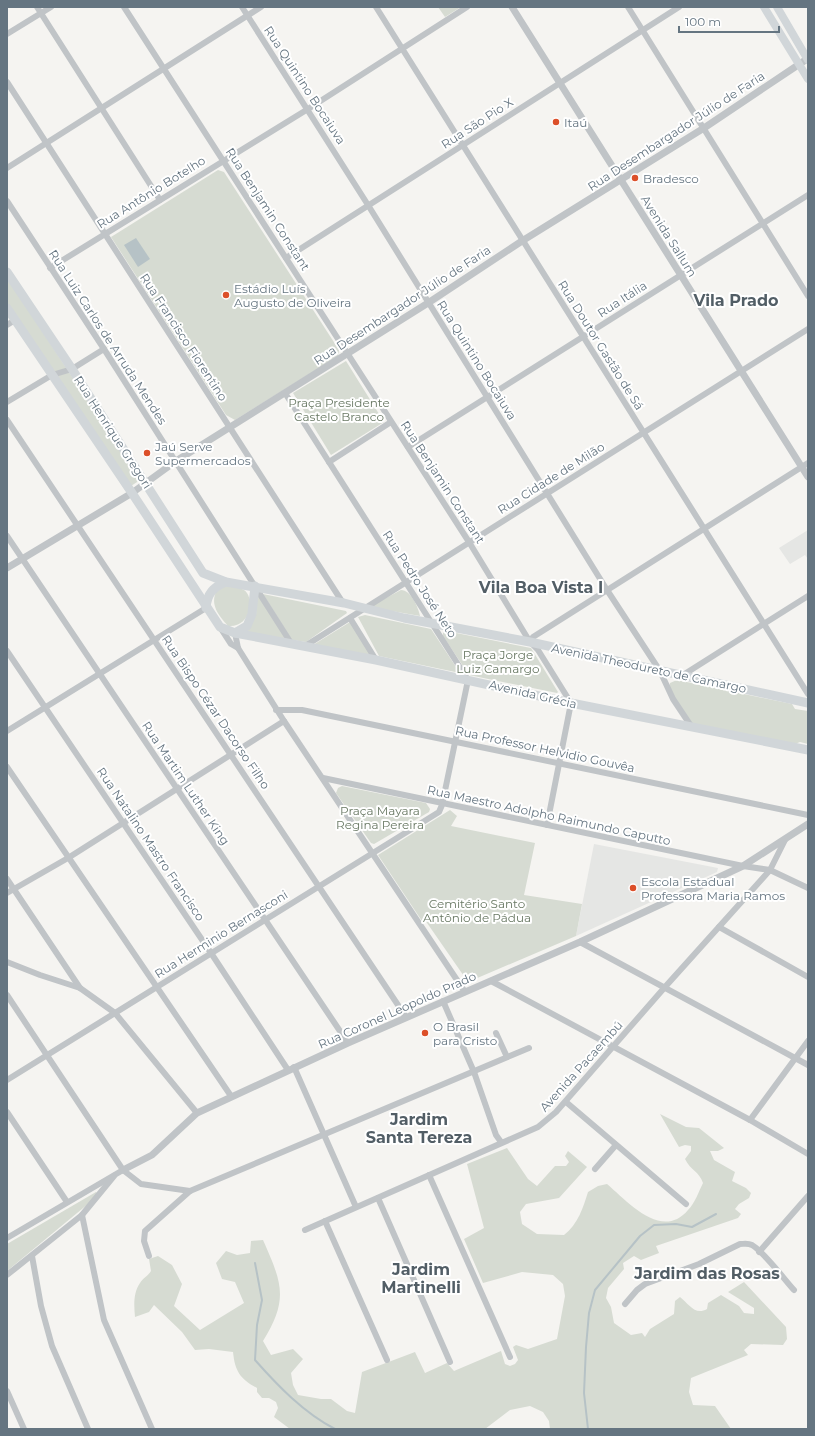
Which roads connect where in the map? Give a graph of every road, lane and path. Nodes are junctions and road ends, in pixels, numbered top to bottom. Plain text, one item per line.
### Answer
1 (36, 7) edge
2 (51, 7) edge
3 (124, 7) edge
4 (242, 7) edge
5 (261, 7) edge
6 (376, 7) edge
7 (467, 7) edge
8 (512, 7) edge
9 (628, 7) edge
10 (680, 7) edge
11 (764, 7) edge
12 (777, 7) edge
13 (41, 14) junction
14 (248, 16) junction
15 (643, 30) junction
16 (7, 34) edge
17 (402, 49) junction
18 (808, 59) edge
19 (799, 64) junction
20 (163, 68) junction
21 (808, 79) edge
22 (7, 82) edge
23 (559, 83) junction
24 (102, 108) junction
25 (308, 109) junction
26 (704, 128) junction
27 (47, 142) junction
28 (463, 145) junction
29 (223, 161) junction
30 (7, 168) edge
31 (621, 180) junction
32 (808, 194) edge
33 (160, 200) junction
34 (7, 201) edge
35 (368, 205) junction
36 (763, 223) junction
37 (105, 233) junction
38 (522, 241) junction
39 (286, 258) junction
40 (50, 268) junction
41 (7, 272) edge
42 (680, 274) junction
43 (808, 296) edge
44 (428, 303) junction
45 (7, 308) edge
46 (15, 320) junction
47 (7, 326) edge
48 (808, 329) edge
49 (584, 337) junction
50 (104, 349) junction
51 (348, 353) junction
52 (72, 369) junction
53 (740, 371) junction
54 (52, 375) junction
55 (285, 393) junction
56 (487, 396) junction
57 (7, 402) edge
58 (7, 420) edge
59 (391, 422) junction
60 (229, 428) junction
61 (644, 432) junction
62 (408, 447) junction
63 (176, 462) junction
64 (329, 462) junction
65 (805, 465) edge
66 (808, 477) edge
67 (145, 482) junction
68 (132, 492) junction
69 (548, 492) junction
70 (77, 525) junction
71 (704, 528) junction
72 (7, 536) edge
73 (469, 542) junction
74 (22, 558) junction
75 (7, 568) edge
76 (226, 582) junction
77 (405, 583) junction
78 (255, 586) junction
79 (607, 590) junction
80 (808, 596) edge
81 (344, 603) junction
82 (206, 608) junction
83 (364, 609) junction
84 (350, 618) junction
85 (431, 624) junction
86 (764, 624) junction
87 (220, 627) junction
88 (235, 633) junction
89 (154, 640) junction
90 (530, 642) junction
91 (291, 643) junction
92 (305, 646) junction
93 (238, 648) junction
94 (7, 651) edge
95 (376, 660) junction
96 (660, 670) junction
97 (100, 674) junction
98 (683, 675) junction
99 (468, 680) junction
100 (808, 694) edge
101 (571, 703) junction
102 (808, 703) edge
103 (45, 708) junction
104 (276, 710) junction
105 (284, 721) junction
106 (691, 726) junction
107 (7, 731) edge
108 (454, 742) junction
109 (808, 750) edge
110 (230, 755) junction
111 (561, 763) junction
112 (7, 767) edge
113 (323, 778) junction
114 (177, 789) junction
115 (442, 804) junction
116 (808, 815) edge
117 (122, 822) junction
118 (808, 824) edge
119 (548, 825) junction
120 (785, 840) junction
121 (372, 853) junction
122 (68, 858) junction
123 (743, 866) junction
124 (770, 870) junction
125 (7, 879) edge
126 (320, 885) junction
127 (808, 888) edge
128 (14, 889) junction
129 (7, 894) edge
130 (265, 920) junction
131 (719, 927) junction
132 (580, 942) junction
133 (211, 953) junction
134 (7, 962) edge
135 (808, 977) edge
136 (491, 981) junction
137 (155, 987) junction
138 (665, 987) junction
139 (80, 988) junction
140 (465, 992) junction
141 (7, 995) edge
142 (443, 1001) junction
143 (115, 1013) junction
144 (406, 1017) junction
145 (496, 1033) dead end
146 (808, 1041) edge
147 (348, 1043) junction
148 (614, 1047) junction
149 (529, 1048) dead end
150 (47, 1055) junction
151 (507, 1057) junction
152 (795, 1058) junction
153 (808, 1065) edge
154 (291, 1069) junction
155 (474, 1072) junction
156 (7, 1080) edge
157 (231, 1096) junction
158 (566, 1102) junction
159 (7, 1112) edge
160 (197, 1113) junction
161 (750, 1120) junction
162 (324, 1134) junction
163 (501, 1142) junction
164 (616, 1145) junction
165 (808, 1154) edge
166 (595, 1169) dead end
167 (123, 1170) junction
168 (429, 1175) junction
169 (114, 1176) junction
170 (190, 1190) junction
171 (808, 1196) edge
172 (378, 1198) junction
173 (67, 1202) junction
174 (686, 1204) dead end
175 (806, 1204) edge
176 (356, 1207) junction
177 (82, 1215) junction
178 (325, 1221) junction
179 (7, 1229) edge
180 (305, 1230) dead end
181 (9, 1236) edge
182 (759, 1252) junction
183 (32, 1256) junction
184 (149, 1256) dead end
185 (7, 1275) edge
186 (794, 1290) dead end
187 (625, 1304) dead end
188 (510, 1357) dead end
189 (387, 1360) dead end
190 (450, 1362) dead end
191 (8, 1394) edge
192 (24, 1429) edge
193 (88, 1429) edge
194 (152, 1429) edge

1 - 13 street
2 - 13 street
3 - 20 street, Rua Benjamin Constant
4 - 14 street, Rua Quintino Bocaiuva
5 - 14 street
6 - 17 street, Rua Doutor Gastão de Sá
7 - 17 street, Rua Antônio Botelho
8 - 23 street, Avenida Sallum
9 - 15 street
10 - 15 street, Rua São Pio X
11 - 19 main road
12 - 18 main road
13 - 16 street
13 - 24 street
14 - 20 street
14 - 25 street, Rua Quintino Bocaiuva
15 - 23 street, Rua São Pio X
15 - 26 street
17 - 25 street, Rua Antônio Botelho
17 - 28 street, Rua Doutor Gastão de Sá
18 - 19 street, Rua Desembargador Júlio de Faria
19 - 21 main road
19 - 26 street, Rua Desembargador Júlio de Faria
20 - 24 street
20 - 29 street, Rua Benjamin Constant
22 - 27 street, Rua Francisco Fiorentino
23 - 28 street, Rua São Pio X
23 - 31 street, Avenida Sallum
24 - 27 street
24 - 33 street
25 - 29 street, Rua Antônio Botelho
25 - 35 street, Rua Quintino Bocaiuva
26 - 31 street, Rua Desembargador Júlio de Faria
26 - 36 street
27 - 30 street
27 - 37 street, Rua Francisco Fiorentino
28 - 35 street, Rua São Pio X
28 - 38 street, Rua Doutor Gastão de Sá
29 - 33 street, Rua Antônio Botelho
29 - 39 street, Rua Benjamin Constant
31 - 38 street, Rua Desembargador Júlio de Faria
31 - 42 street, Avenida Sallum
32 - 36 street, Rua Itália
33 - 37 street, Rua Antônio Botelho
34 - 40 street, Rua Luiz Carlos de Arruda Mendes
35 - 39 street, Rua São Pio X
35 - 44 street, Rua Quintino Bocaiuva
36 - 42 street, Rua Itália
36 - 43 street
37 - 40 street, Rua Antônio Botelho
37 - 60 street, Rua Francisco Fiorentino
38 - 44 street, Rua Desembargador Júlio de Faria
38 - 49 street, Rua Doutor Gastão de Sá
39 - 51 street, Rua Benjamin Constant
40 - 50 street, Rua Luiz Carlos de Arruda Mendes
41 - 52 main road, Rua Henrique Gregori
42 - 49 street, Rua Itália
42 - 53 street, Avenida Sallum
44 - 51 street, Rua Desembargador Júlio de Faria
44 - 56 street, Rua Quintino Bocaiuva
45 - 46 main road, Rua Henrique Gregori
46 - 47 street
46 - 54 main road, Rua Henrique Gregori
48 - 53 street, Rua Cidade de Milão
49 - 56 street, Rua Itália
49 - 61 street, Rua Doutor Gastão de Sá
50 - 52 street
50 - 63 street, Rua Luiz Carlos de Arruda Mendes
51 - 55 street, Rua Desembargador Júlio de Faria
51 - 59 street, Rua Benjamin Constant
52 - 54 street
52 - 67 main road, Rua Henrique Gregori
53 - 61 street, Rua Cidade de Milão
53 - 65 street, Avenida Sallum
54 - 57 street
54 - 68 main road, Rua Henrique Gregori
55 - 60 street, Rua Desembargador Júlio de Faria
55 - 64 street, Rua Pedro José Neto
56 - 62 street, Rua Itália
56 - 69 street, Rua Quintino Bocaiuva
58 - 70 street, Rua Bispo Cézar Dacorso Filho
59 - 62 street, Rua Benjamin Constant
59 - 64 street
60 - 63 street, Rua Desembargador Júlio de Faria
60 - 81 street, Rua Francisco Fiorentino
61 - 69 street, Rua Cidade de Milão
61 - 71 street, Rua Doutor Gastão de Sá
62 - 73 street, Rua Benjamin Constant
63 - 67 street, Rua Desembargador Júlio de Faria
63 - 78 street, Rua Luiz Carlos de Arruda Mendes
64 - 77 street, Rua Pedro José Neto
65 - 66 street, Avenida Sallum
65 - 71 street
67 - 68 street, Rua Desembargador Júlio de Faria
67 - 76 main road, Rua Henrique Gregori
68 - 70 street, Rua Desembargador Júlio de Faria
68 - 82 main road, Rua Henrique Gregori
69 - 73 street, Rua Cidade de Milão
69 - 79 street, Rua Quintino Bocaiuva
70 - 74 street, Rua Desembargador Júlio de Faria
70 - 89 street, Rua Bispo Cézar Dacorso Filho
71 - 79 street
71 - 86 street, Rua Doutor Gastão de Sá
72 - 74 street, Rua Martim Luther King
73 - 77 street, Rua Cidade de Milão
73 - 90 street, Rua Benjamin Constant
74 - 75 street, Rua Desembargador Júlio de Faria
74 - 97 street, Rua Martim Luther King
76 - 78 main road
76 - 82 main road
77 - 83 street, Rua Cidade de Milão
77 - 85 street, Rua Pedro José Neto
78 - 81 main road, Avenida Theodureto de Camargo
78 - 88 main road
78 - 91 street, Rua Luiz Carlos de Arruda Mendes
79 - 90 street
79 - 96 street, Rua Quintino Bocaiuva
80 - 86 street
81 - 83 main road, Avenida Theodureto de Camargo
82 - 87 main road
82 - 89 street
83 - 84 street, Rua Cidade de Milão
83 - 85 main road, Avenida Theodureto de Camargo
84 - 92 street, Rua Cidade de Milão
84 - 95 street
85 - 90 main road, Avenida Theodureto de Camargo
85 - 99 street, Rua Pedro José Neto
86 - 98 street
86 - 100 street, Rua Doutor Gastão de Sá
87 - 88 main road
87 - 93 street
88 - 91 main road, Avenida Grécia
88 - 93 street
89 - 97 street
89 - 110 street, Rua Bispo Cézar Dacorso Filho
90 - 96 main road, Avenida Theodureto de Camargo
90 - 101 street, Rua Benjamin Constant
91 - 92 main road, Avenida Grécia
92 - 95 main road, Avenida Grécia
93 - 104 street
94 - 103 street, Rua Natalino Mastro Francisco
95 - 99 main road, Avenida Grécia
96 - 98 main road, Avenida Theodureto de Camargo
96 - 106 street, Rua Quintino Bocaiuva
97 - 103 street
97 - 114 street, Rua Martim Luther King
98 - 102 main road, Avenida Theodureto de Camargo
99 - 101 main road, Avenida Grécia
99 - 108 street
101 - 106 main road, Avenida Grécia
101 - 111 street
103 - 107 street
103 - 117 street, Rua Natalino Mastro Francisco
104 - 105 street
104 - 108 street, Rua Professor Helvidio Gouvêa
105 - 110 street
105 - 113 street
106 - 109 main road, Avenida Grécia
108 - 111 street, Rua Professor Helvidio Gouvêa
108 - 115 street
110 - 114 street
110 - 126 street, Rua Bispo Cézar Dacorso Filho
111 - 116 street, Rua Professor Helvidio Gouvêa
111 - 119 street
112 - 122 street
113 - 115 street, Rua Maestro Adolpho Raimundo Caputto
113 - 121 street
114 - 117 street
114 - 130 street, Rua Martim Luther King
115 - 119 street, Rua Maestro Adolpho Raimundo Caputto
115 - 121 street, Rua Herminio Bernasconi
117 - 122 street
117 - 133 street, Rua Natalino Mastro Francisco
118 - 120 street, Rua Coronel Leopoldo Prado
119 - 123 street, Rua Maestro Adolpho Raimundo Caputto
120 - 123 street, Rua Coronel Leopoldo Prado
120 - 124 street, Avenida Pacaembú
121 - 126 street, Rua Herminio Bernasconi
121 - 140 street
122 - 128 street
122 - 137 street
123 - 124 street, Rua Maestro Adolpho Raimundo Caputto
123 - 132 street, Rua Coronel Leopoldo Prado
124 - 127 street, Rua Maestro Adolpho Raimundo Caputto
124 - 131 street, Avenida Pacaembú
125 - 128 street
126 - 130 street, Rua Herminio Bernasconi
126 - 144 street, Rua Bispo Cézar Dacorso Filho
128 - 129 street
128 - 139 street
130 - 133 street, Rua Herminio Bernasconi
130 - 147 street, Rua Martim Luther King
131 - 135 street
131 - 138 street, Avenida Pacaembú
132 - 136 street, Rua Coronel Leopoldo Prado
132 - 138 street
133 - 137 street, Rua Herminio Bernasconi
133 - 154 street, Rua Natalino Mastro Francisco
134 - 139 street
136 - 140 street, Rua Coronel Leopoldo Prado
136 - 148 street
137 - 143 street, Rua Herminio Bernasconi
137 - 157 street
138 - 148 street, Avenida Pacaembú
138 - 152 street
139 - 143 street
140 - 142 street, Rua Coronel Leopoldo Prado
141 - 150 street
142 - 144 street, Rua Coronel Leopoldo Prado
142 - 155 street
143 - 150 street, Rua Herminio Bernasconi
143 - 160 street
144 - 147 street, Rua Coronel Leopoldo Prado
145 - 151 street
146 - 152 street
147 - 154 street, Rua Coronel Leopoldo Prado
148 - 158 street, Avenida Pacaembú
148 - 161 street
149 - 151 street
150 - 156 street, Rua Herminio Bernasconi
150 - 167 street
151 - 155 street
152 - 153 street
152 - 161 street
154 - 157 street, Rua Coronel Leopoldo Prado
154 - 162 street, Rua Natalino Mastro Francisco
155 - 162 street
155 - 163 street
157 - 160 street, Rua Coronel Leopoldo Prado
158 - 163 street, Avenida Pacaembú
158 - 164 street
159 - 173 street
160 - 167 street, Rua Coronel Leopoldo Prado
161 - 165 street
162 - 170 street
162 - 176 street, Rua Natalino Mastro Francisco
163 - 168 street, Avenida Pacaembú
164 - 166 street
164 - 174 street
167 - 169 street, Rua Coronel Leopoldo Prado
167 - 170 street
168 - 172 street, Avenida Pacaembú
168 - 188 street
169 - 173 street, Rua Coronel Leopoldo Prado
169 - 177 street
170 - 184 street
171 - 175 street
172 - 176 street, Avenida Pacaembú
172 - 190 street
173 - 181 street, Rua Coronel Leopoldo Prado
175 - 182 street
176 - 178 street, Avenida Pacaembú
177 - 183 street
177 - 194 street
178 - 180 street, Avenida Pacaembú
178 - 189 street
179 - 181 street
182 - 186 street
182 - 187 street
183 - 185 street
183 - 193 street
191 - 192 street

